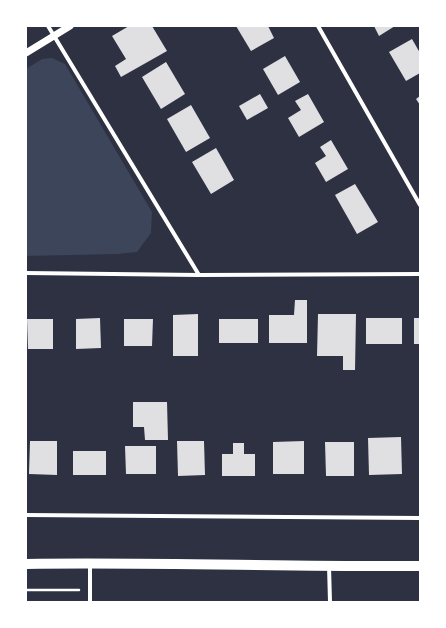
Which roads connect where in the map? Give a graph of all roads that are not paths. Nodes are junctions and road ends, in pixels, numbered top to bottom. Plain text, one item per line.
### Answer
1 (48, 26) edge
2 (70, 26) edge
3 (318, 26) edge
4 (54, 36) junction
5 (26, 53) edge
6 (420, 205) edge
7 (26, 273) edge
8 (420, 274) edge
9 (199, 275) junction
10 (26, 515) edge
11 (420, 518) edge
12 (90, 563) junction
13 (26, 564) edge
14 (330, 566) junction
15 (420, 566) edge
16 (90, 602) edge
17 (330, 602) edge

1 - 4 street
2 - 4 street
3 - 6 street
4 - 5 street
4 - 9 street
7 - 9 street
8 - 9 street
10 - 11 street
12 - 13 main road
12 - 14 main road
12 - 16 street
14 - 15 main road
14 - 17 street

